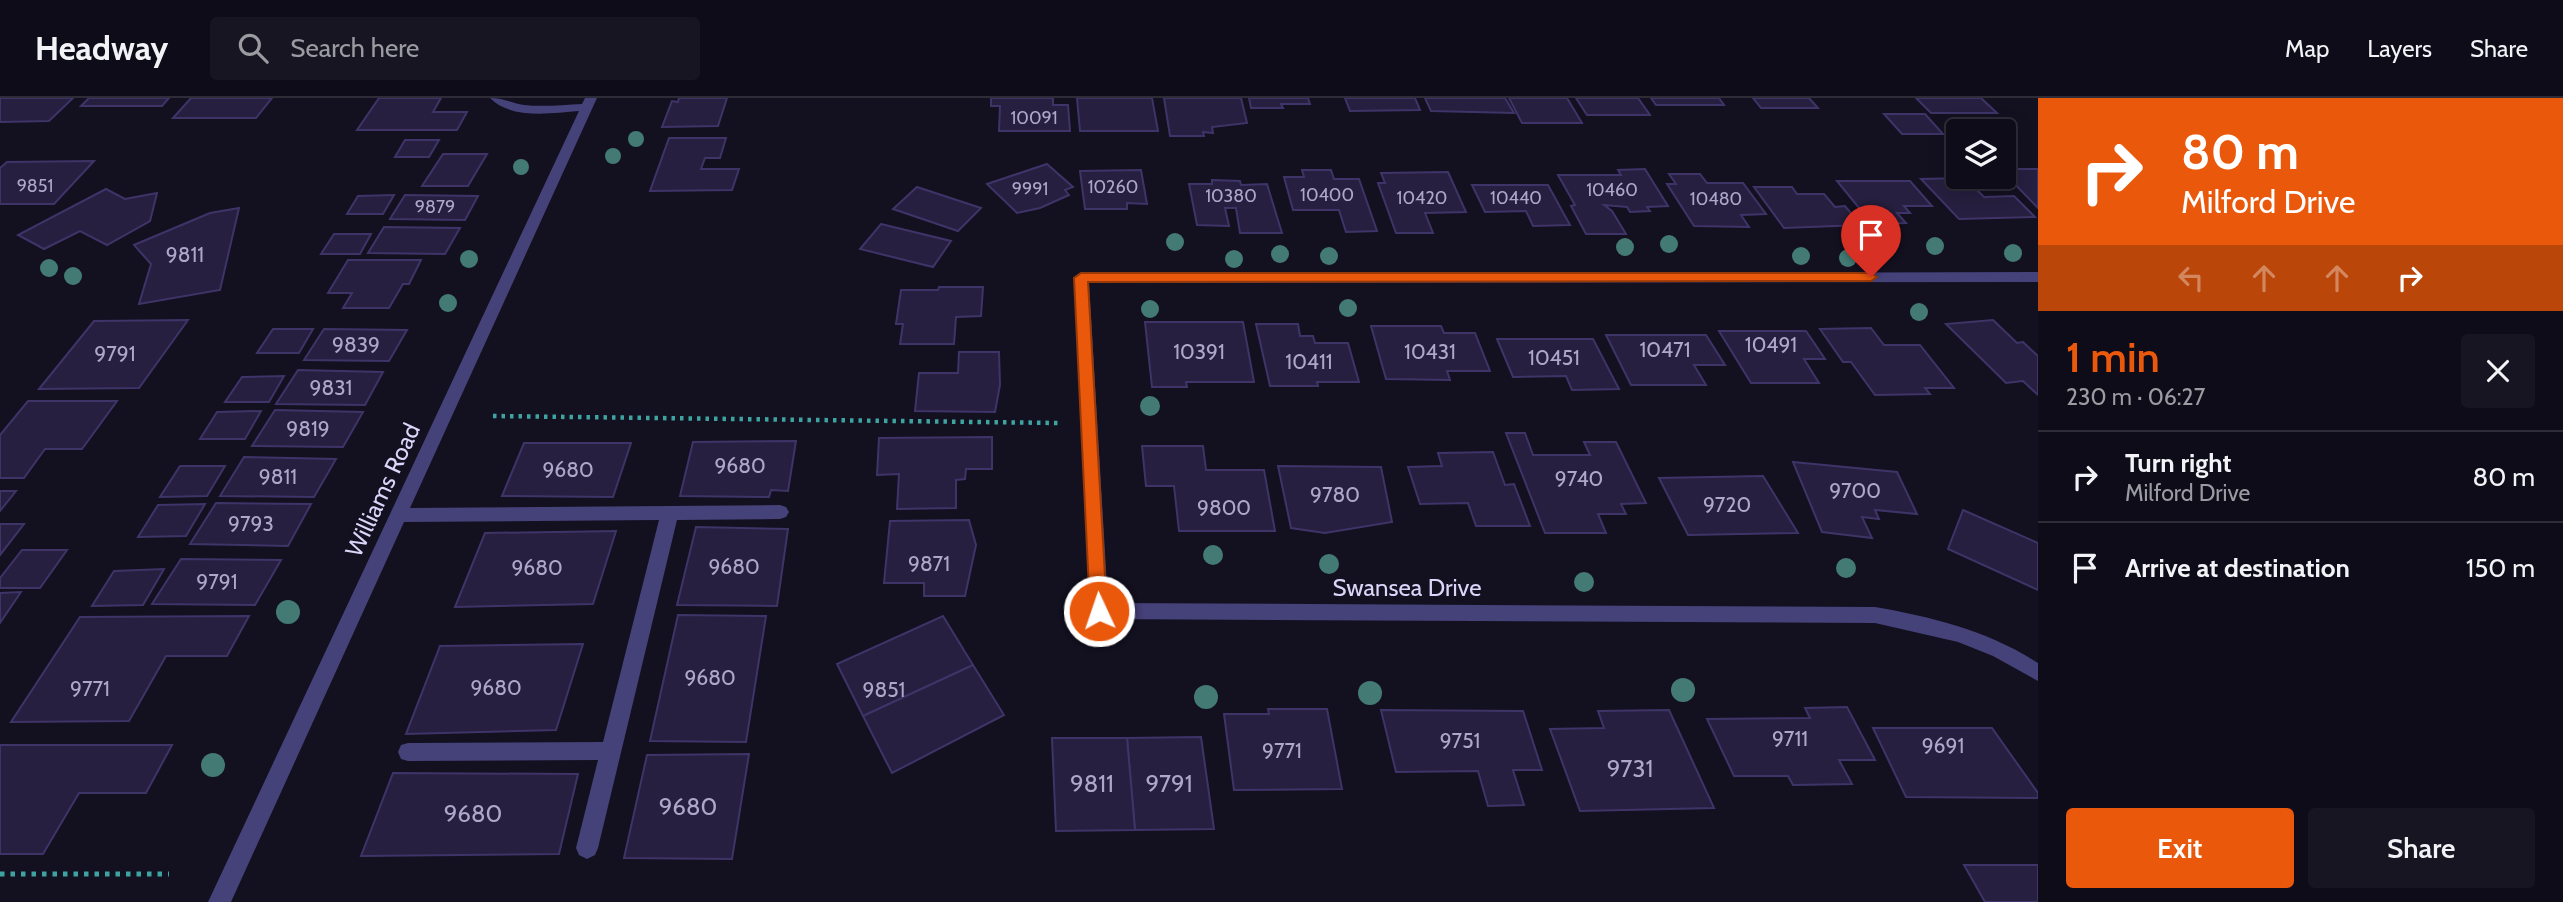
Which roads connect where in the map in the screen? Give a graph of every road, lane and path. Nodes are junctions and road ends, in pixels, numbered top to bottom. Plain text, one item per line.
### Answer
1 (496, 98) edge
2 (589, 103) edge
3 (2038, 276) edge
4 (493, 416) dead end
5 (1088, 424) junction
6 (780, 512) dead end
7 (670, 513) junction
8 (398, 515) junction
9 (2038, 673) edge
10 (611, 751) junction
11 (408, 752) dead end
12 (587, 848) dead end
13 (0, 874) edge
14 (169, 874) dead end
15 (219, 902) edge

1 - 2 street
2 - 8 street, Williams Road
3 - 5 street, Swansea Drive
4 - 5 path
5 - 9 street, Swansea Drive
6 - 7 street
7 - 8 street
7 - 10 street
8 - 15 street, Williams Road
10 - 11 street
10 - 12 street
13 - 14 path

